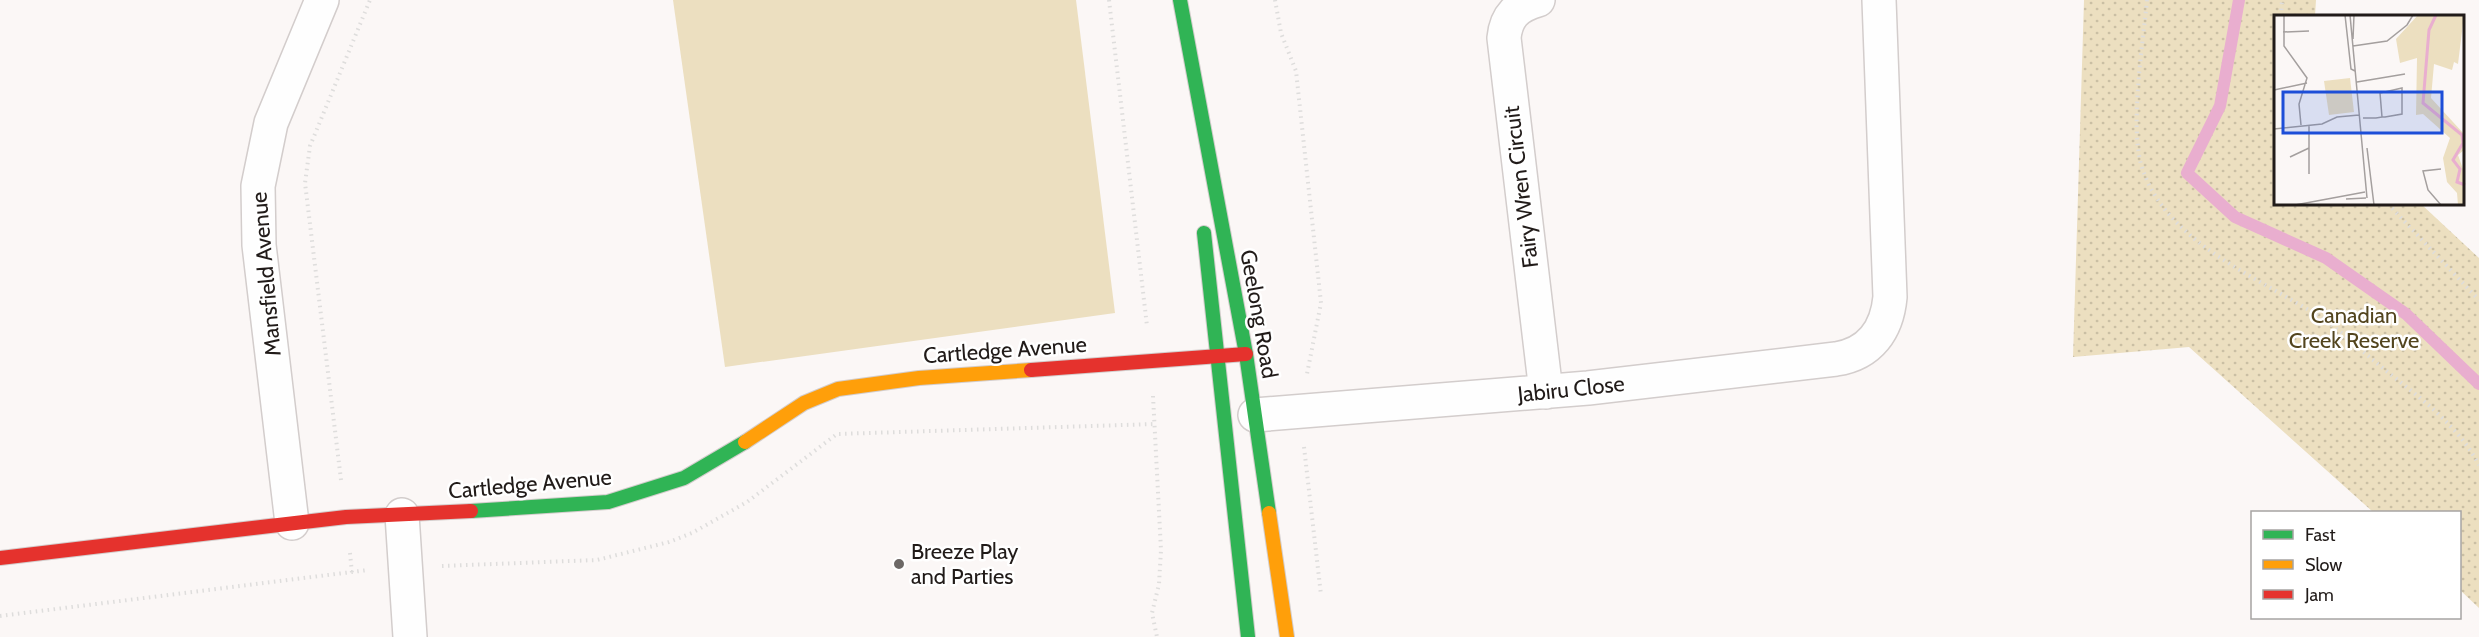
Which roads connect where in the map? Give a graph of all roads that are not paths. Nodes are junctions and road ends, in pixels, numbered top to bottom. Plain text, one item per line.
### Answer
1 (321, 0) edge
2 (1179, 0) edge
3 (1538, 0) edge
4 (1879, 0) edge
5 (1196, 166) dead end
6 (1201, 214) dead end
7 (1246, 354) junction
8 (1217, 357) junction
9 (1546, 392) junction
10 (1240, 416) junction
11 (402, 515) junction
12 (292, 523) junction
13 (0, 558) edge
14 (410, 637) edge
15 (1248, 637) edge
16 (1287, 637) edge

1 - 12 street, Mansfield Avenue
2 - 5 main road, Geelong Road
2 - 7 main road, Geelong Road
3 - 9 street, Fairy Wren Circuit
4 - 9 street, Jabiru Close
6 - 8 main road, Geelong Road
7 - 8 main road, Cartledge Avenue
7 - 10 main road, Geelong Road
8 - 10 main road, Geelong Road
8 - 11 main road, Cartledge Avenue
9 - 10 street, Jabiru Close
10 - 15 main road, Geelong Road
10 - 16 main road, Geelong Road
11 - 12 main road, Cartledge Avenue
11 - 14 street
12 - 13 main road, Cartledge Avenue

